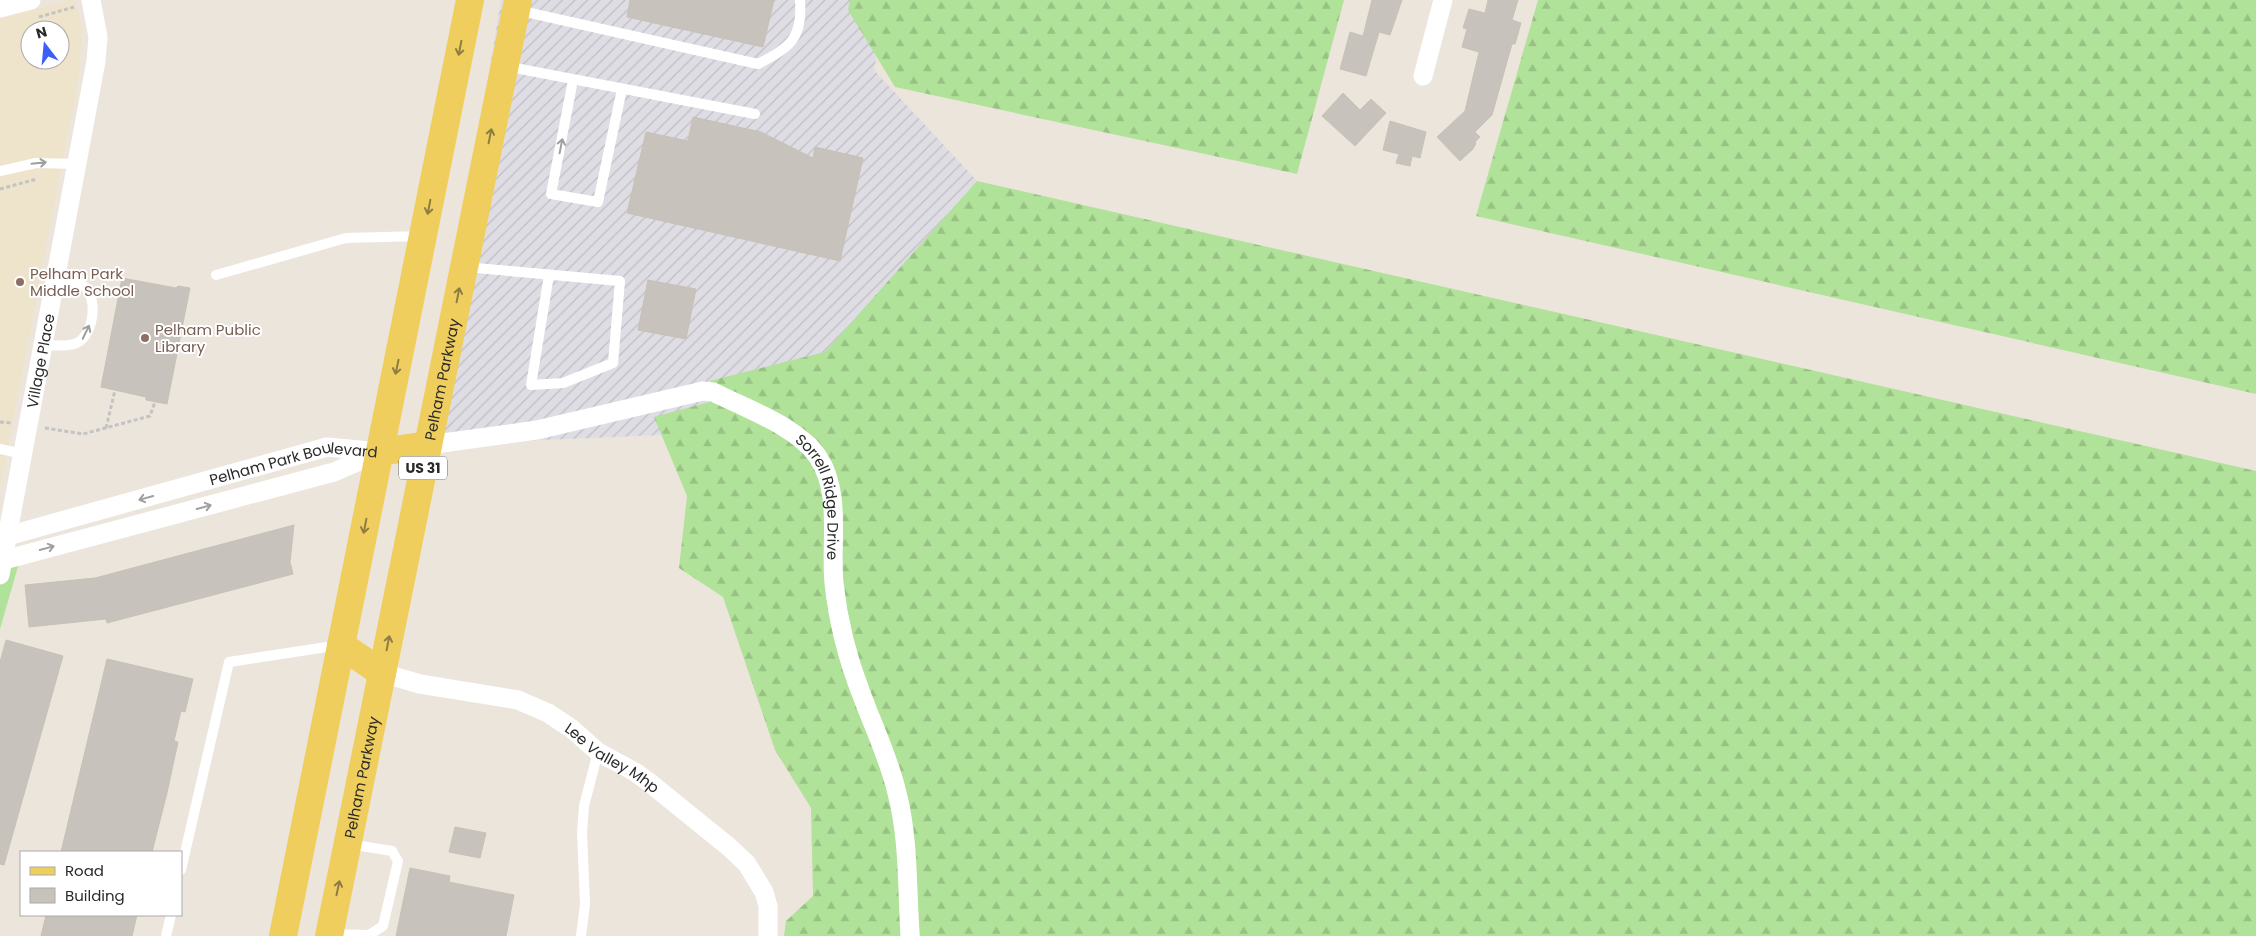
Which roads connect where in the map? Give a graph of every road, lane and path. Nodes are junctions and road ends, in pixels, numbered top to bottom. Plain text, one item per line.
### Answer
1 (31, 0) edge
2 (470, 0) edge
3 (800, 0) edge
4 (1443, 0) edge
5 (91, 1) edge
6 (517, 5) edge
7 (0, 8) edge
8 (31, 20) dead end
9 (504, 66) junction
10 (1423, 76) dead end
11 (573, 80) junction
12 (622, 89) junction
13 (755, 114) dead end
14 (78, 164) junction
15 (0, 171) edge
16 (424, 236) junction
17 (464, 267) junction
18 (216, 275) dead end
19 (549, 275) junction
20 (56, 278) junction
21 (43, 345) junction
22 (115, 390) dead end
23 (154, 402) dead end
24 (0, 422) edge
25 (28, 425) junction
26 (106, 428) junction
27 (428, 445) junction
28 (0, 450) edge
29 (380, 452) junction
30 (22, 454) junction
31 (3, 537) edge
32 (1, 565) edge
33 (341, 644) junction
34 (382, 673) junction
35 (598, 752) junction
36 (347, 844) junction
37 (182, 866) edge
38 (171, 916) edge
39 (329, 935) edge
40 (166, 936) edge
41 (283, 936) edge
42 (581, 936) edge
43 (768, 936) edge
44 (910, 936) edge

1 - 7 street
2 -> 16 main road, US 31
3 - 6 lane
4 - 10 street
5 - 8 path
5 - 14 street, Village Place
6 - 9 main road, Pelham Parkway / US 31
9 - 11 lane
17 -> 9 main road, Pelham Parkway / US 31
11 - 12 lane
12 -> 11 lane
12 - 13 lane
15 -> 14 lane
14 - 20 street, Village Place
16 - 18 lane
16 -> 29 main road, US 31
17 - 19 lane
27 -> 17 main road, Pelham Parkway / US 31
19 - 19 lane
20 - 21 street, Village Place
21 -> 20 lane
21 - 25 street, Village Place
22 - 26 path
23 - 26 path
24 - 25 path
25 - 26 path
25 - 30 street, Village Place
27 - 29 main road
34 -> 27 main road, Pelham Parkway / US 31
27 - 44 street, Sorrell Ridge Drive
28 - 30 lane
29 -> 31 street, Pelham Park Boulevard
32 -> 29 street, Pelham Park Boulevard
29 -> 33 main road, US 31
30 - 31 street, Village Place
31 - 32 street, Village Place
33 - 34 main road
33 - 37 lane
33 - 41 main road, US 31
34 - 35 street, Lee Valley Mhp
34 - 36 main road, Pelham Parkway / US 31
35 - 42 lane
35 - 43 street, Lee Valley Mhp
39 -> 36 main road, Pelham Parkway / US 31
36 - 39 lane
38 - 40 lane

